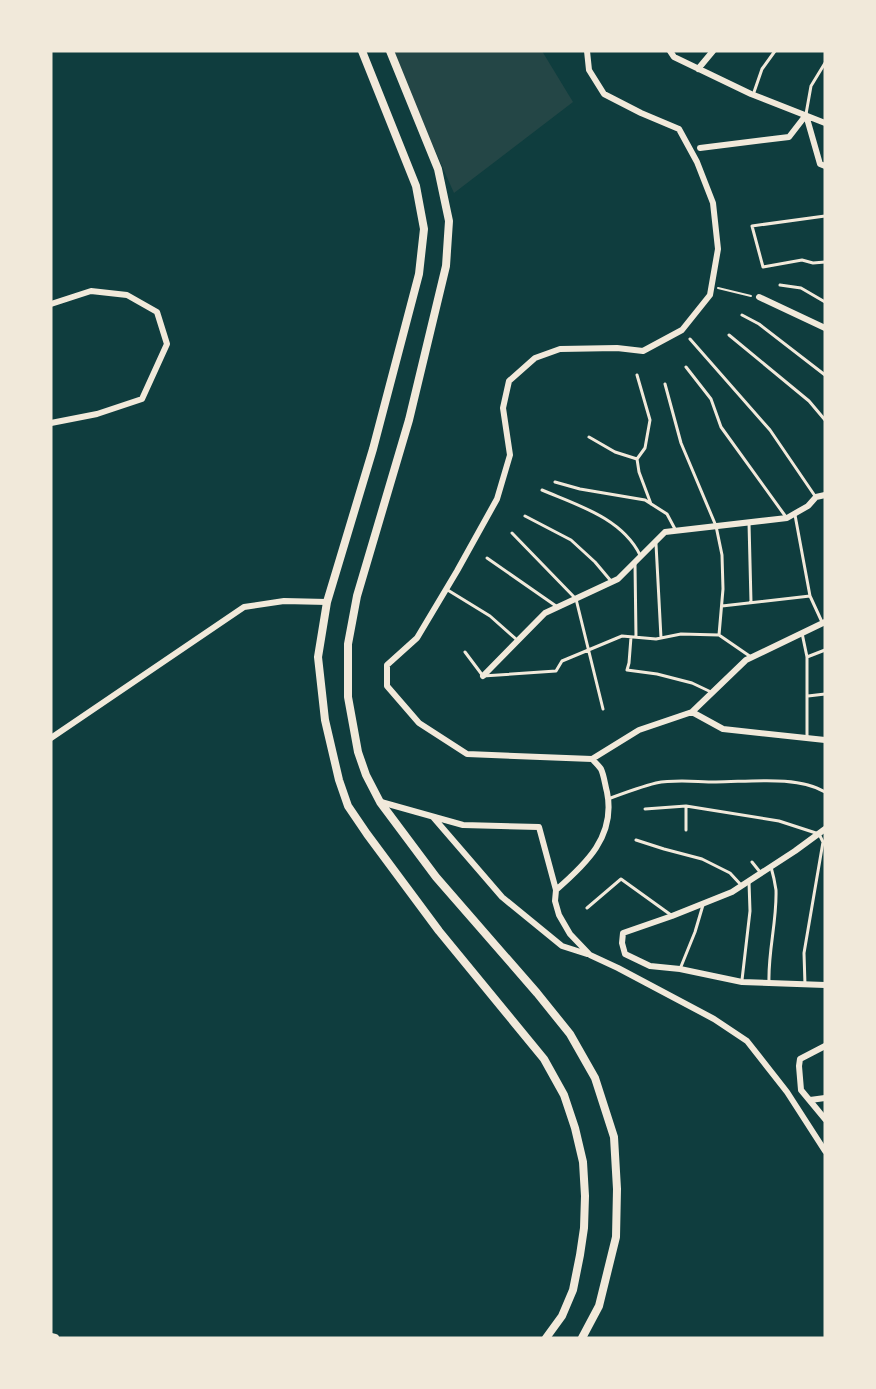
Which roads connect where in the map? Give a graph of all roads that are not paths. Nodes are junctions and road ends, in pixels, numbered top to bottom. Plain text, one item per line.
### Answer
1 (362, 51) edge
2 (390, 51) edge
3 (587, 51) edge
4 (670, 51) edge
5 (713, 51) edge
6 (775, 51) edge
7 (825, 63) edge
8 (698, 69) junction
9 (753, 95) junction
10 (806, 115) junction
11 (825, 121) edge
12 (700, 148) dead end
13 (825, 166) edge
14 (825, 216) edge
15 (825, 262) edge
16 (780, 285) dead end
17 (759, 297) road end
18 (825, 302) edge
19 (51, 303) edge
20 (742, 315) dead end
21 (825, 328) edge
22 (729, 335) dead end
23 (690, 339) dead end
24 (686, 367) dead end
25 (637, 375) dead end
26 (825, 375) edge
27 (665, 384) dead end
28 (825, 420) edge
29 (51, 423) edge
30 (589, 437) dead end
31 (637, 459) junction
32 (555, 482) dead end
33 (542, 490) dead end
34 (825, 495) edge
35 (816, 497) junction
36 (651, 504) junction
37 (795, 513) junction
38 (525, 516) dead end
39 (787, 518) junction
40 (749, 523) junction
41 (716, 526) junction
42 (676, 531) junction
43 (512, 533) dead end
44 (655, 542) junction
45 (640, 557) junction
46 (487, 558) dead end
47 (634, 563) junction
48 (612, 582) junction
49 (446, 589) junction
50 (810, 596) junction
51 (576, 599) junction
52 (327, 602) junction
53 (751, 603) junction
54 (722, 606) junction
55 (557, 608) junction
56 (824, 623) edge
57 (802, 633) junction
58 (719, 636) junction
59 (631, 637) junction
60 (636, 637) junction
61 (661, 638) junction
62 (518, 641) junction
63 (588, 649) junction
64 (825, 650) edge
65 (465, 652) dead end
66 (807, 657) junction
67 (752, 658) junction
68 (483, 676) junction
69 (712, 693) junction
70 (825, 694) edge
71 (808, 696) junction
72 (603, 709) dead end
73 (692, 712) junction
74 (51, 738) edge
75 (807, 738) junction
76 (825, 740) edge
77 (592, 759) junction
78 (825, 792) edge
79 (608, 799) junction
80 (380, 802) junction
81 (686, 806) junction
82 (645, 809) dead end
83 (432, 816) junction
84 (686, 830) dead end
85 (822, 832) edge
86 (636, 840) dead end
87 (752, 862) dead end
88 (771, 867) junction
89 (761, 873) junction
90 (749, 880) junction
91 (742, 886) junction
92 (556, 890) junction
93 (704, 903) junction
94 (587, 908) dead end
95 (672, 916) junction
96 (590, 955) junction
97 (680, 969) junction
98 (742, 982) junction
99 (769, 984) junction
100 (805, 985) junction
101 (825, 985) edge
102 (825, 1046) edge
103 (825, 1098) edge
104 (810, 1100) junction
105 (825, 1119) edge
106 (825, 1151) edge
107 (51, 1337) edge
108 (55, 1338) edge
109 (546, 1338) edge
110 (582, 1338) edge

1 - 52 main road
2 - 80 main road
3 - 49 street
4 - 8 street
5 - 8 street
6 - 9 lane
7 - 10 lane
8 - 9 street
9 - 10 street
10 - 11 street
10 - 12 street
10 - 13 street
14 - 15 lane
16 - 18 lane
17 - 21 street
19 - 29 street
20 - 26 lane
22 - 28 lane
23 - 35 lane
24 - 39 lane
25 - 31 lane
27 - 41 lane
30 - 31 lane
31 - 36 lane
32 - 36 lane
33 - 45 lane
34 - 35 street
35 - 37 street
36 - 42 lane
37 - 39 street
37 - 50 lane
38 - 48 lane
39 - 40 street
40 - 41 street
40 - 53 lane
41 - 42 street
41 - 54 lane
42 - 44 street
43 - 51 lane
44 - 45 street
44 - 61 lane
45 - 47 street
46 - 55 lane
47 - 48 street
47 - 60 lane
48 - 51 street
49 - 62 lane
49 - 77 street
50 - 53 lane
50 - 56 lane
51 - 55 street
51 - 63 lane
52 - 74 street
52 - 109 main road
53 - 54 lane
54 - 58 lane
55 - 62 street
56 - 57 street
57 - 66 lane
57 - 67 street
58 - 61 lane
58 - 67 lane
59 - 60 lane
59 - 63 lane
59 - 69 lane
60 - 61 lane
62 - 68 street
63 - 68 lane
63 - 72 lane
64 - 66 lane
65 - 68 lane
66 - 71 lane
67 - 69 street
69 - 73 street
70 - 71 lane
71 - 75 lane
73 - 75 street
73 - 77 street
75 - 76 street
77 - 79 street
78 - 79 lane
79 - 92 street
80 - 83 street
80 - 110 main road
81 - 82 lane
81 - 84 lane
81 - 85 lane
83 - 92 street
83 - 96 street
85 - 88 street
85 - 100 lane
86 - 91 lane
87 - 89 lane
88 - 89 street
88 - 99 lane
89 - 90 street
90 - 91 street
90 - 98 lane
91 - 93 street
92 - 96 street
93 - 95 street
93 - 97 lane
94 - 95 lane
95 - 97 street
96 - 106 street
97 - 98 street
98 - 99 street
99 - 100 street
100 - 101 street
102 - 104 street
103 - 104 street
104 - 105 street
107 - 108 main road

